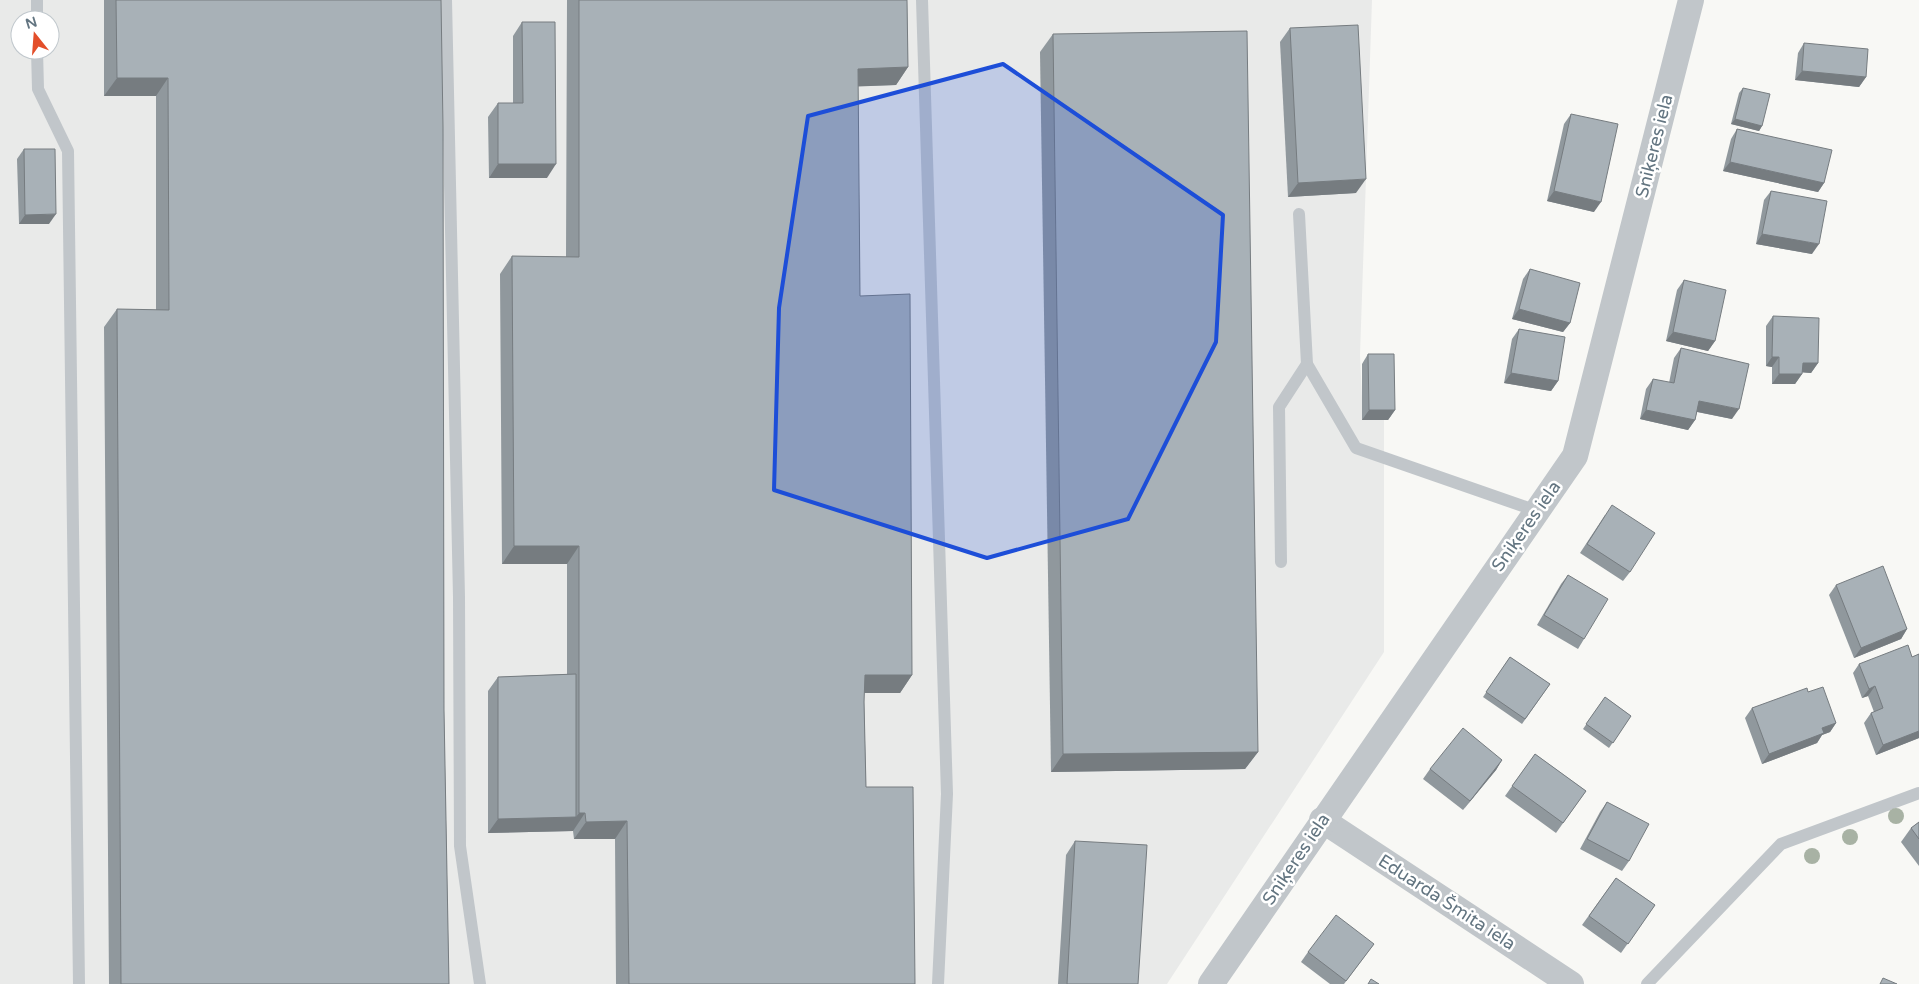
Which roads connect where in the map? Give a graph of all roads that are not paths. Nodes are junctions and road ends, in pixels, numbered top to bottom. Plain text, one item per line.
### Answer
1 (446, 0) edge
2 (922, 0) edge
3 (1691, 0) edge
4 (37, 60) edge
5 (1299, 214) dead end
6 (1307, 364) junction
7 (1537, 511) junction
8 (1281, 562) dead end
9 (1919, 793) edge
10 (1322, 820) junction
11 (79, 984) edge
12 (480, 984) edge
13 (938, 984) edge
14 (1210, 984) edge
15 (1572, 984) edge
16 (1647, 984) edge

1 - 12 lane
2 - 13 lane
3 - 7 street, Sniķeres iela
4 - 11 lane
5 - 6 lane
6 - 7 lane
6 - 8 lane
7 - 10 street, Sniķeres iela
9 - 16 lane
10 - 14 street, Sniķeres iela
10 - 15 street, Eduarda Šmita iela

